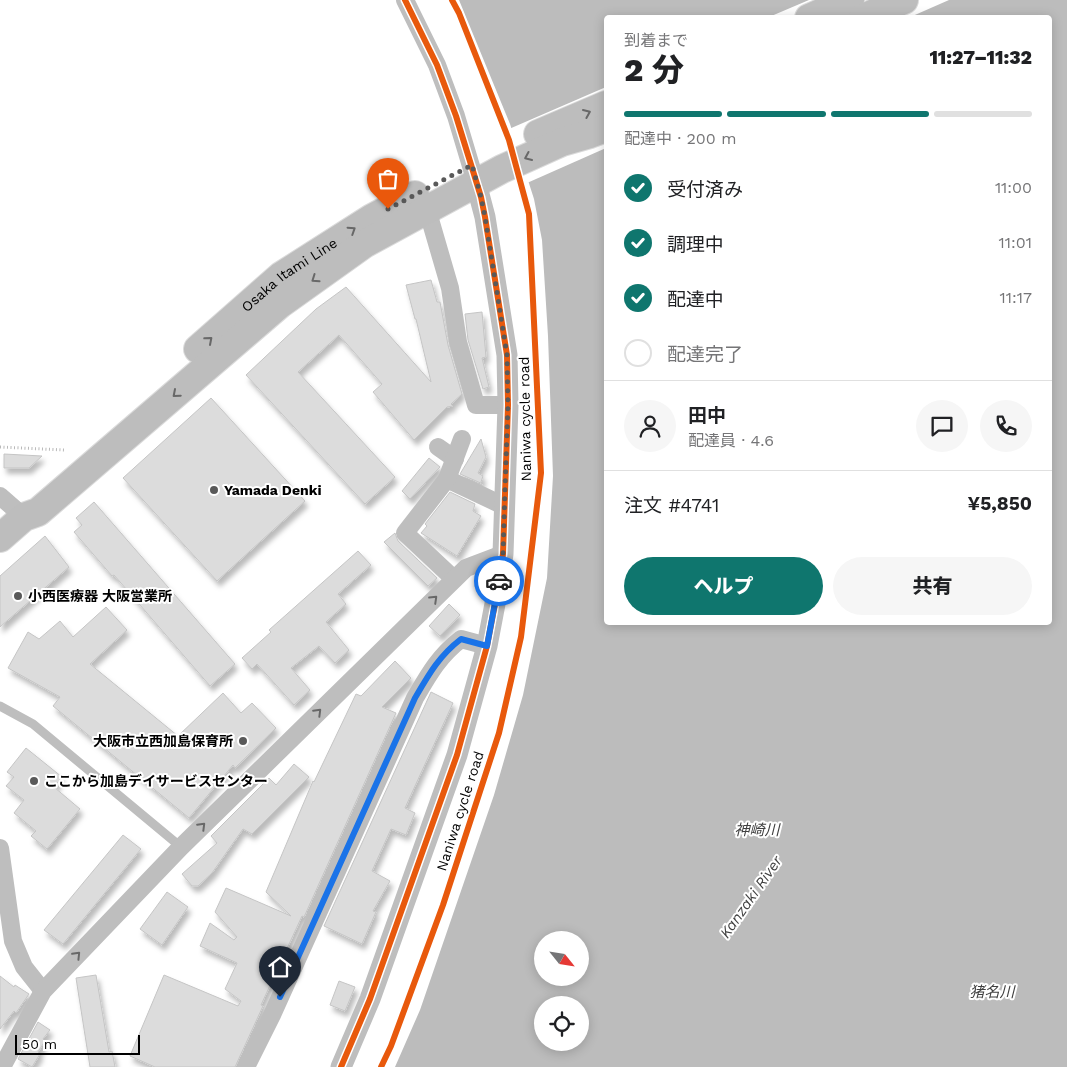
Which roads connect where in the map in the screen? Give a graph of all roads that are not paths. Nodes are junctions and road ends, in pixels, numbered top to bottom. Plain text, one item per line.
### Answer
1 (405, 0) edge
2 (850, 0) edge
3 (904, 0) edge
4 (816, 15) edge
5 (870, 15) edge
6 (604, 105) edge
7 (604, 129) edge
8 (477, 172) junction
9 (427, 209) junction
10 (508, 405) junction
11 (462, 439) dead end
12 (438, 447) dead end
13 (455, 459) junction
14 (447, 479) junction
15 (0, 496) edge
16 (504, 506) junction
17 (24, 517) junction
18 (0, 538) edge
19 (503, 554) junction
20 (454, 580) junction
21 (487, 646) junction
22 (0, 706) edge
23 (181, 847) junction
24 (0, 848) edge
25 (43, 990) junction
26 (2, 1067) edge
27 (246, 1067) edge
28 (341, 1067) edge

1 - 8 street
2 - 4 main road
3 - 5 main road
8 -> 6 main road, Osaka Itami Line
7 -> 8 main road, Osaka Itami Line
8 - 9 main road, Osaka Itami Line
8 - 10 street
17 -> 8 main road, Osaka Itami Line
9 - 10 street
9 -> 17 main road, Osaka Itami Line
10 - 16 street
11 - 13 street
12 - 13 street
13 - 14 street
14 - 16 street
14 - 20 street
15 - 17 street
16 - 19 street
17 - 18 main road, Osaka Itami Line
19 - 20 street
19 - 21 street
23 -> 20 street
21 - 27 street
21 - 28 street
22 - 23 lane
25 -> 23 street
24 - 25 street
25 - 26 street

